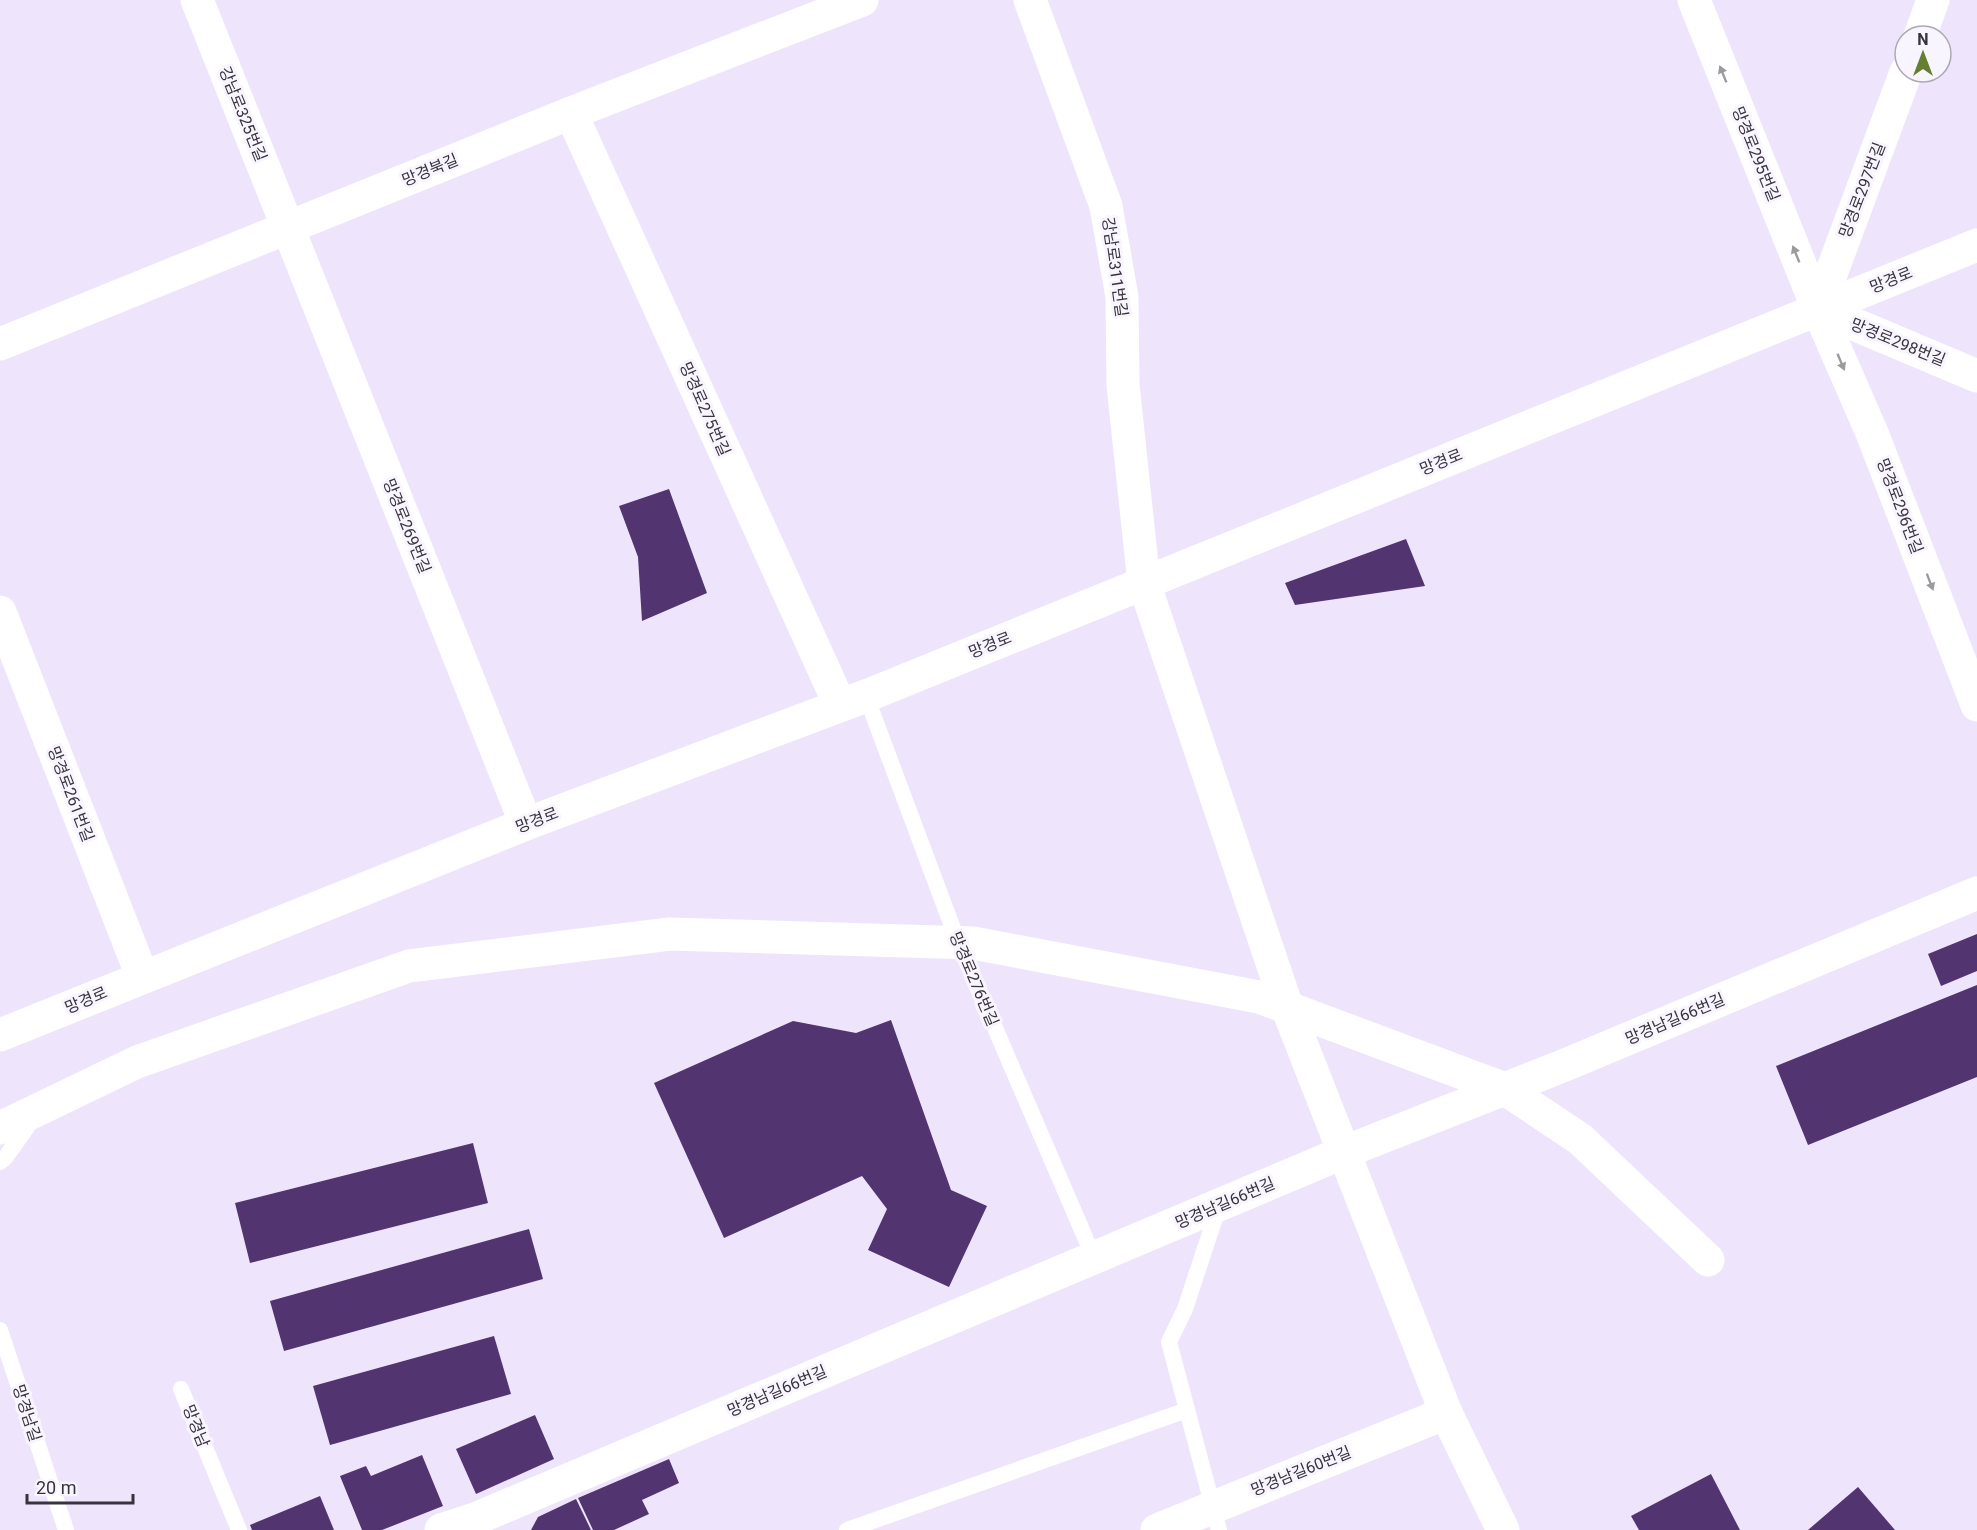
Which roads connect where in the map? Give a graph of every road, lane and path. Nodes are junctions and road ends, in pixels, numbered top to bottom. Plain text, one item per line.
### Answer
1 (197, 0) edge
2 (1030, 0) edge
3 (1694, 0) edge
4 (1933, 0) edge
5 (854, 2) edge
6 (1924, 24) edge
7 (1902, 84) edge
8 (571, 113) junction
9 (289, 228) junction
10 (1977, 245) edge
11 (1818, 309) junction
12 (0, 344) edge
13 (1977, 376) edge
14 (1144, 583) junction
15 (0, 612) edge
16 (853, 700) junction
17 (1977, 705) edge
18 (526, 824) junction
19 (1977, 893) edge
20 (958, 942) junction
21 (142, 976) junction
22 (1287, 1007) junction
23 (0, 1035) edge
24 (1505, 1089) junction
25 (38, 1110) junction
26 (0, 1128) edge
27 (1342, 1153) junction
28 (0, 1162) edge
29 (1219, 1205) junction
30 (1094, 1258) junction
31 (1708, 1260) dead end
32 (0, 1330) edge
33 (181, 1389) dead end
34 (1187, 1410) junction
35 (1446, 1413) junction
36 (1216, 1518) edge
37 (478, 1524) edge
38 (66, 1530) edge
39 (239, 1530) edge
40 (441, 1530) edge
41 (847, 1530) edge
42 (1156, 1530) edge
43 (1503, 1530) edge

1 - 9 street, 강남로325번길
2 - 14 street, 강남로311번길
11 -> 3 street, 망경로295번길
4 - 6 street
5 - 8 street, 망경북길
7 - 11 street, 망경로297번길
8 - 9 street, 망경북길
8 - 16 street, 망경로275번길
9 - 12 street, 망경북길
9 - 18 street, 망경로269번길
10 - 11 street, 망경로
11 - 13 street, 망경로298번길
11 - 14 street, 망경로
11 -> 17 street, 망경로296번길
14 - 16 street, 망경로
14 - 22 street, 강남로311번길
15 - 21 street, 망경로261번길
16 - 18 street, 망경로
16 - 20 lane, 망경로276번길
18 - 21 street, 망경로
19 - 24 street, 망경남길66번길
20 - 22 street
20 - 25 street
20 - 30 lane, 망경로276번길
21 - 23 street, 망경로
22 - 24 street
22 - 27 street, 강남로311번길
24 - 27 street, 망경남길66번길
24 - 31 street
25 - 26 street
25 - 28 lane
27 - 29 street, 망경남길66번길
27 - 35 street, 강남로311번길
29 - 30 street, 망경남길66번길
29 - 34 lane
30 - 37 street, 망경남길66번길
32 - 38 lane, 망경남길
33 - 39 lane, 망경남
34 - 36 lane
34 - 41 lane
35 - 36 street, 망경남길60번길
35 - 43 street, 강남로311번길
36 - 42 street, 망경남길60번길
37 - 40 street

